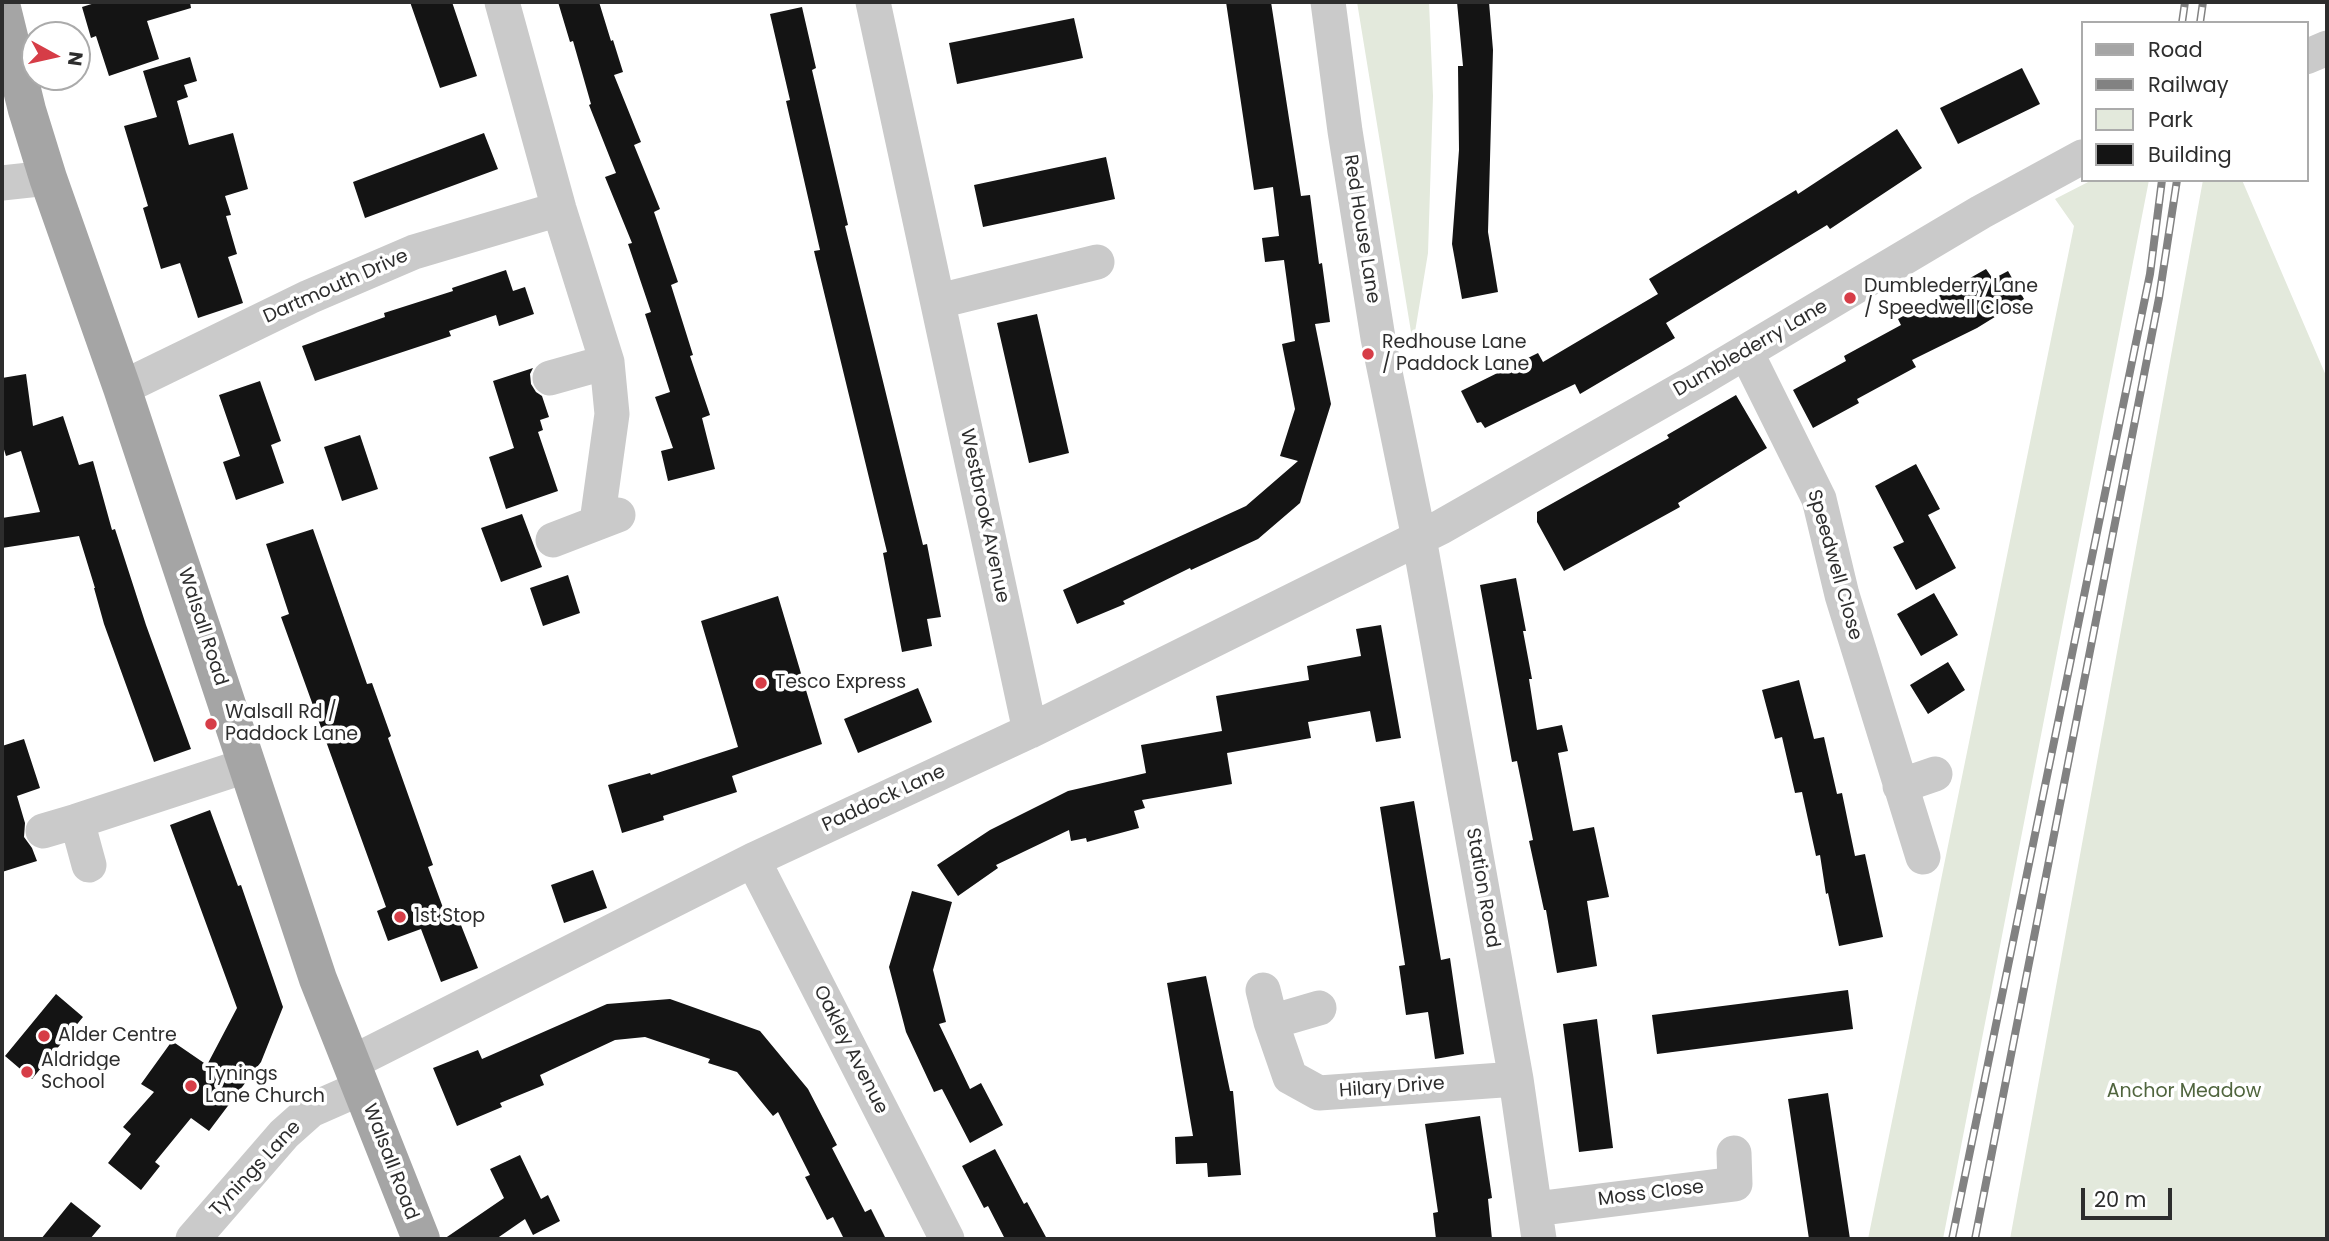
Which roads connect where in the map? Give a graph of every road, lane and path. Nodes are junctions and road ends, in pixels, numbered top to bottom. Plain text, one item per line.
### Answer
1 (502, 2) edge
2 (873, 2) edge
3 (1328, 2) edge
4 (2, 8) edge
5 (2080, 158) edge
6 (48, 178) junction
7 (2, 183) edge
8 (559, 209) junction
9 (1097, 262) dead end
10 (939, 301) junction
11 (1746, 352) junction
12 (607, 362) junction
13 (550, 378) dead end
14 (122, 388) junction
15 (1419, 537) junction
16 (553, 540) dead end
17 (1030, 731) junction
18 (248, 765) junction
19 (1935, 774) dead end
20 (1900, 786) junction
21 (77, 821) junction
22 (43, 831) dead end
23 (1923, 857) dead end
24 (753, 860) junction
25 (89, 864) dead end
26 (1319, 1008) dead end
27 (356, 1075) junction
28 (1516, 1079) junction
29 (1734, 1153) dead end
30 (1537, 1224) edge
31 (193, 1239) edge
32 (421, 1239) edge
33 (947, 1239) edge

1 - 8 street
2 - 10 street, Westbrook Avenue
3 - 15 street, Red House Lane
4 - 6 main road, Walsall Road
5 - 11 street, Dumblederry Lane
6 - 7 street
6 - 14 main road, Walsall Road
8 - 12 street
8 - 14 street, Dartmouth Drive
9 - 10 street
10 - 17 street, Westbrook Avenue
11 - 15 street, Dumblederry Lane
11 - 20 street, Speedwell Close
12 - 13 street
12 - 16 street
14 - 18 main road, Walsall Road
15 - 17 street, Paddock Lane
15 - 28 street, Station Road
17 - 24 street, Paddock Lane
18 - 21 street
18 - 27 main road, Walsall Road
19 - 20 street
20 - 23 street, Speedwell Close
21 - 22 street
21 - 25 street
24 - 27 street, Paddock Lane
24 - 33 street, Oakley Avenue
26 - 28 street, Hilary Drive
27 - 31 street, Tynings Lane
27 - 32 main road, Walsall Road
28 - 30 street, Station Road
29 - 30 street, Moss Close

